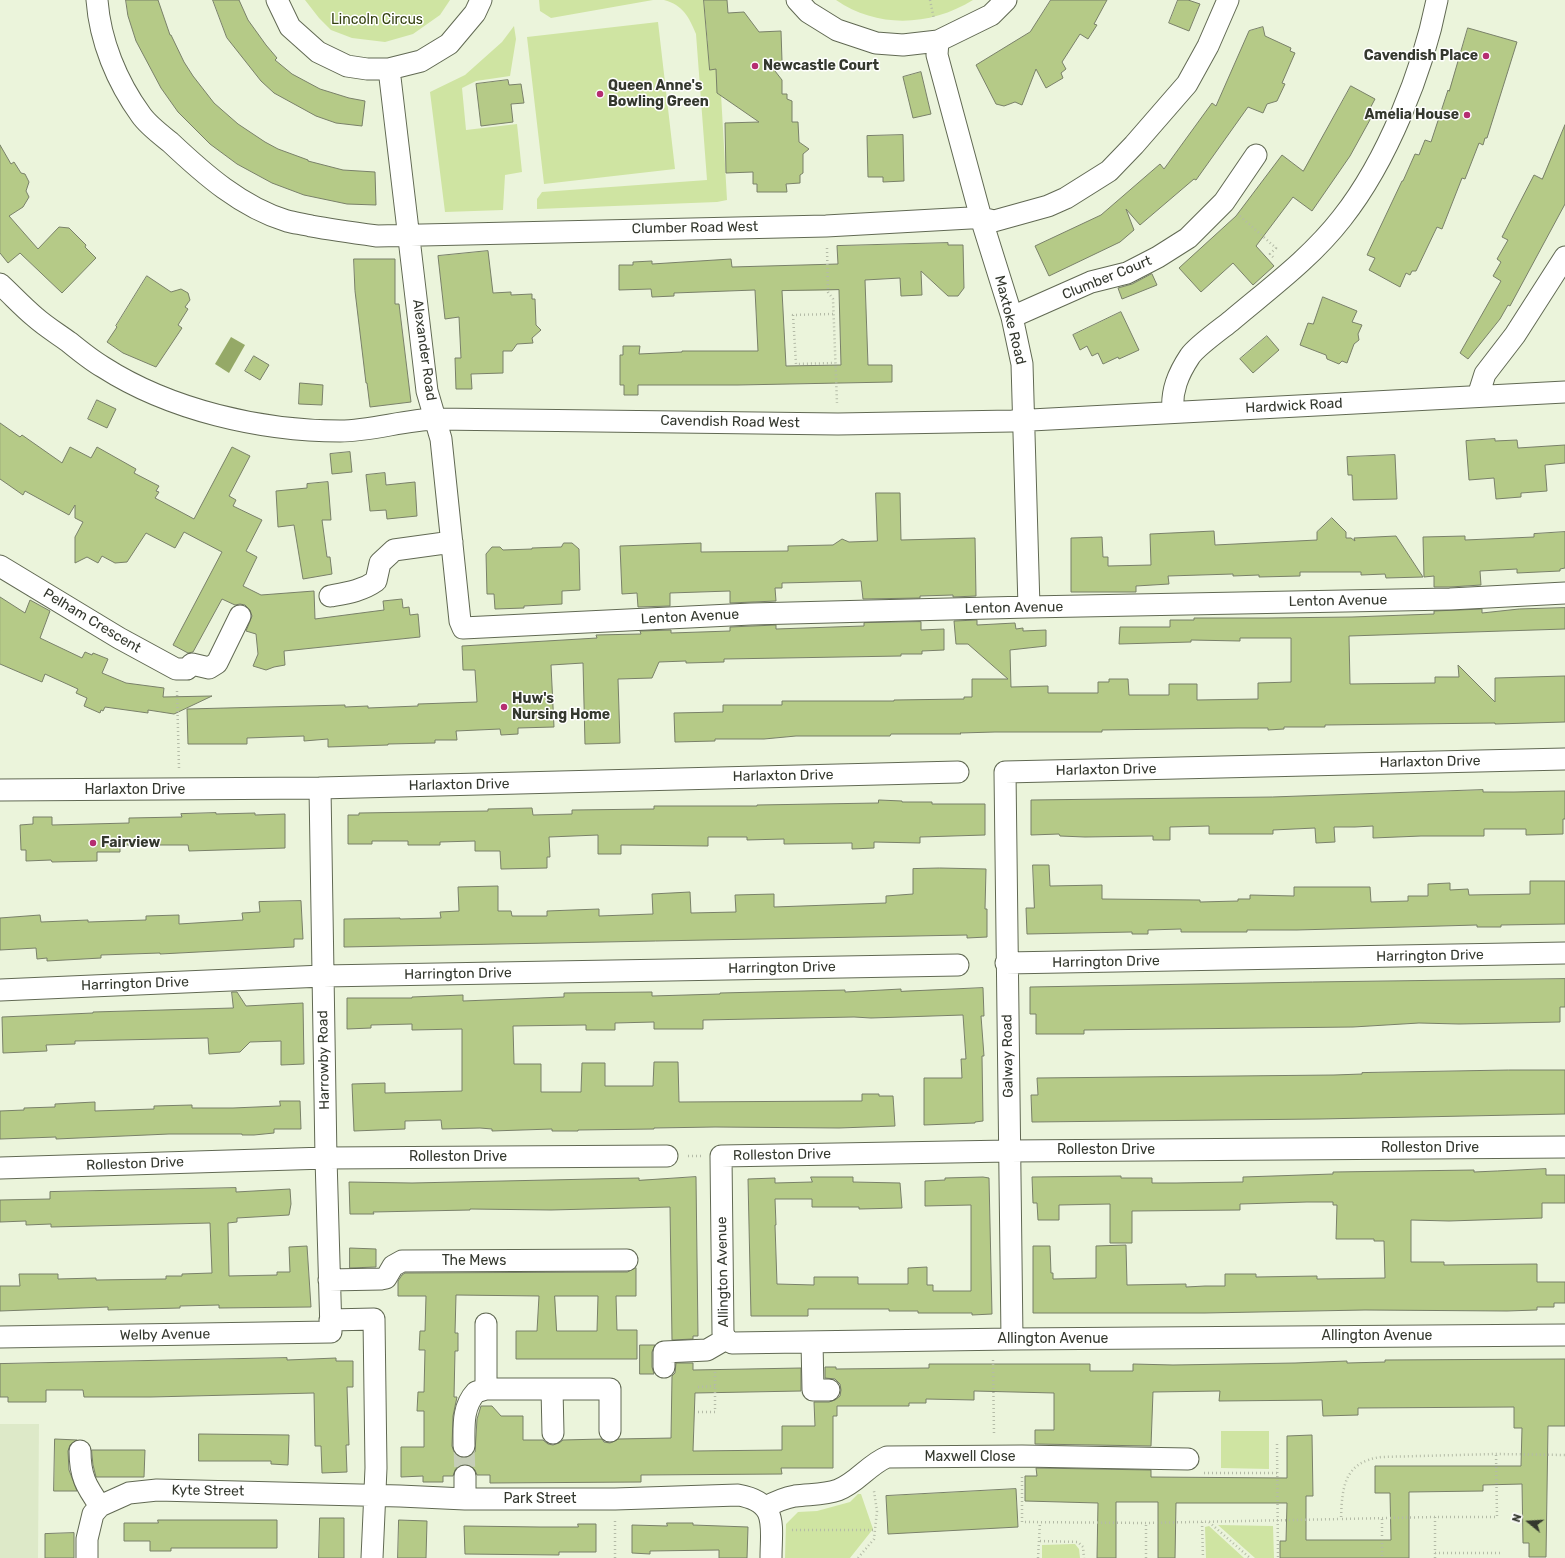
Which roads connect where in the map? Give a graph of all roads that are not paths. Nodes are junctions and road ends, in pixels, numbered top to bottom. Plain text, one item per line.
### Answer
1 (97, 0) edge
2 (277, 0) edge
3 (481, 0) edge
4 (797, 0) edge
5 (1006, 0) edge
6 (1228, 0) edge
7 (1437, 0) edge
8 (938, 41) junction
9 (389, 69) junction
10 (1256, 155) dead end
11 (981, 218) junction
12 (409, 234) junction
13 (1565, 257) edge
14 (0, 284) edge
15 (1012, 317) junction
16 (1565, 392) edge
17 (1478, 396) junction
18 (1172, 412) junction
19 (436, 419) junction
20 (1024, 420) junction
21 (452, 542) junction
22 (0, 566) edge
23 (1565, 593) edge
24 (330, 596) dead end
25 (1028, 607) junction
26 (240, 616) dead end
27 (463, 628) joint
28 (1565, 759) edge
29 (958, 772) dead end
30 (1005, 772) joint
31 (320, 788) junction
32 (0, 790) edge
33 (1565, 953) edge
34 (1006, 963) junction
35 (958, 965) dead end
36 (323, 976) junction
37 (0, 990) edge
38 (1565, 1147) edge
39 (1009, 1150) junction
40 (667, 1156) road end
41 (721, 1156) joint
42 (326, 1158) junction
43 (0, 1168) edge
44 (626, 1260) dead end
45 (329, 1280) junction
46 (486, 1324) dead end
47 (330, 1326) junction
48 (1565, 1335) edge
49 (0, 1337) edge
50 (726, 1339) junction
51 (1002, 1339) junction
52 (812, 1342) junction
53 (664, 1367) dead end
54 (486, 1389) junction
55 (552, 1389) junction
56 (829, 1390) dead end
57 (610, 1431) dead end
58 (553, 1433) dead end
59 (464, 1446) tunnel mouth
60 (80, 1451) dead end
61 (1188, 1459) road end
62 (465, 1476) tunnel mouth
63 (374, 1495) junction
64 (465, 1499) junction
65 (100, 1506) junction
66 (766, 1507) junction
67 (87, 1558) edge
68 (372, 1558) edge
69 (771, 1558) edge

1 - 12 street, Clumber Road West
2 - 9 street
3 - 9 street
4 - 8 street
5 - 8 street
6 - 11 street, Clumber Road West
7 - 18 street
8 - 11 street, Maxtoke Road
9 - 12 street, Alexander Road
10 - 15 street, Clumber Court
11 - 12 street, Clumber Road West
11 - 15 street, Maxtoke Road
12 - 19 street, Alexander Road
13 - 17 street
14 - 19 street, Cavendish Road West
15 - 20 street, Maxtoke Road
16 - 17 street, Hardwick Road
17 - 18 street, Hardwick Road
18 - 20 street, Hardwick Road
19 - 20 street, Cavendish Road West
19 - 21 street, Alexander Road
20 - 25 street, Maxtoke Road
21 - 24 street
21 - 27 street, Alexander Road
22 - 26 street, Pelham Crescent
23 - 25 street, Lenton Avenue
25 - 27 street, Lenton Avenue
28 - 30 street, Harlaxton Drive
29 - 31 street, Harlaxton Drive
30 - 34 street, Galway Road
31 - 32 street, Harlaxton Drive
31 - 36 street, Harrowby Road
33 - 34 street, Harrington Drive
34 - 39 street, Galway Road
35 - 36 street, Harrington Drive
36 - 37 street, Harrington Drive
36 - 42 street, Harrowby Road
38 - 39 street, Rolleston Drive
39 - 41 street, Rolleston Drive
39 - 51 street, Galway Road
40 - 42 street, Rolleston Drive
41 - 50 street, Allington Avenue
42 - 43 street, Rolleston Drive
42 - 45 street, Harrowby Road
44 - 45 street, The Mews
45 - 47 street, Harrowby Road
46 - 54 street
47 - 49 street, Welby Avenue
47 - 63 street, Welby Avenue
48 - 51 street, Allington Avenue
50 - 52 street, Allington Avenue
50 - 53 street
51 - 52 street, Allington Avenue
52 - 56 street
54 - 55 street
54 - 59 street
55 - 57 street
55 - 58 street
60 - 65 street
61 - 66 street, Maxwell Close
62 - 64 street
63 - 64 street, Park Street
63 - 65 street, Kyte Street
63 - 68 street
64 - 66 street, Park Street
65 - 67 street
66 - 69 street

